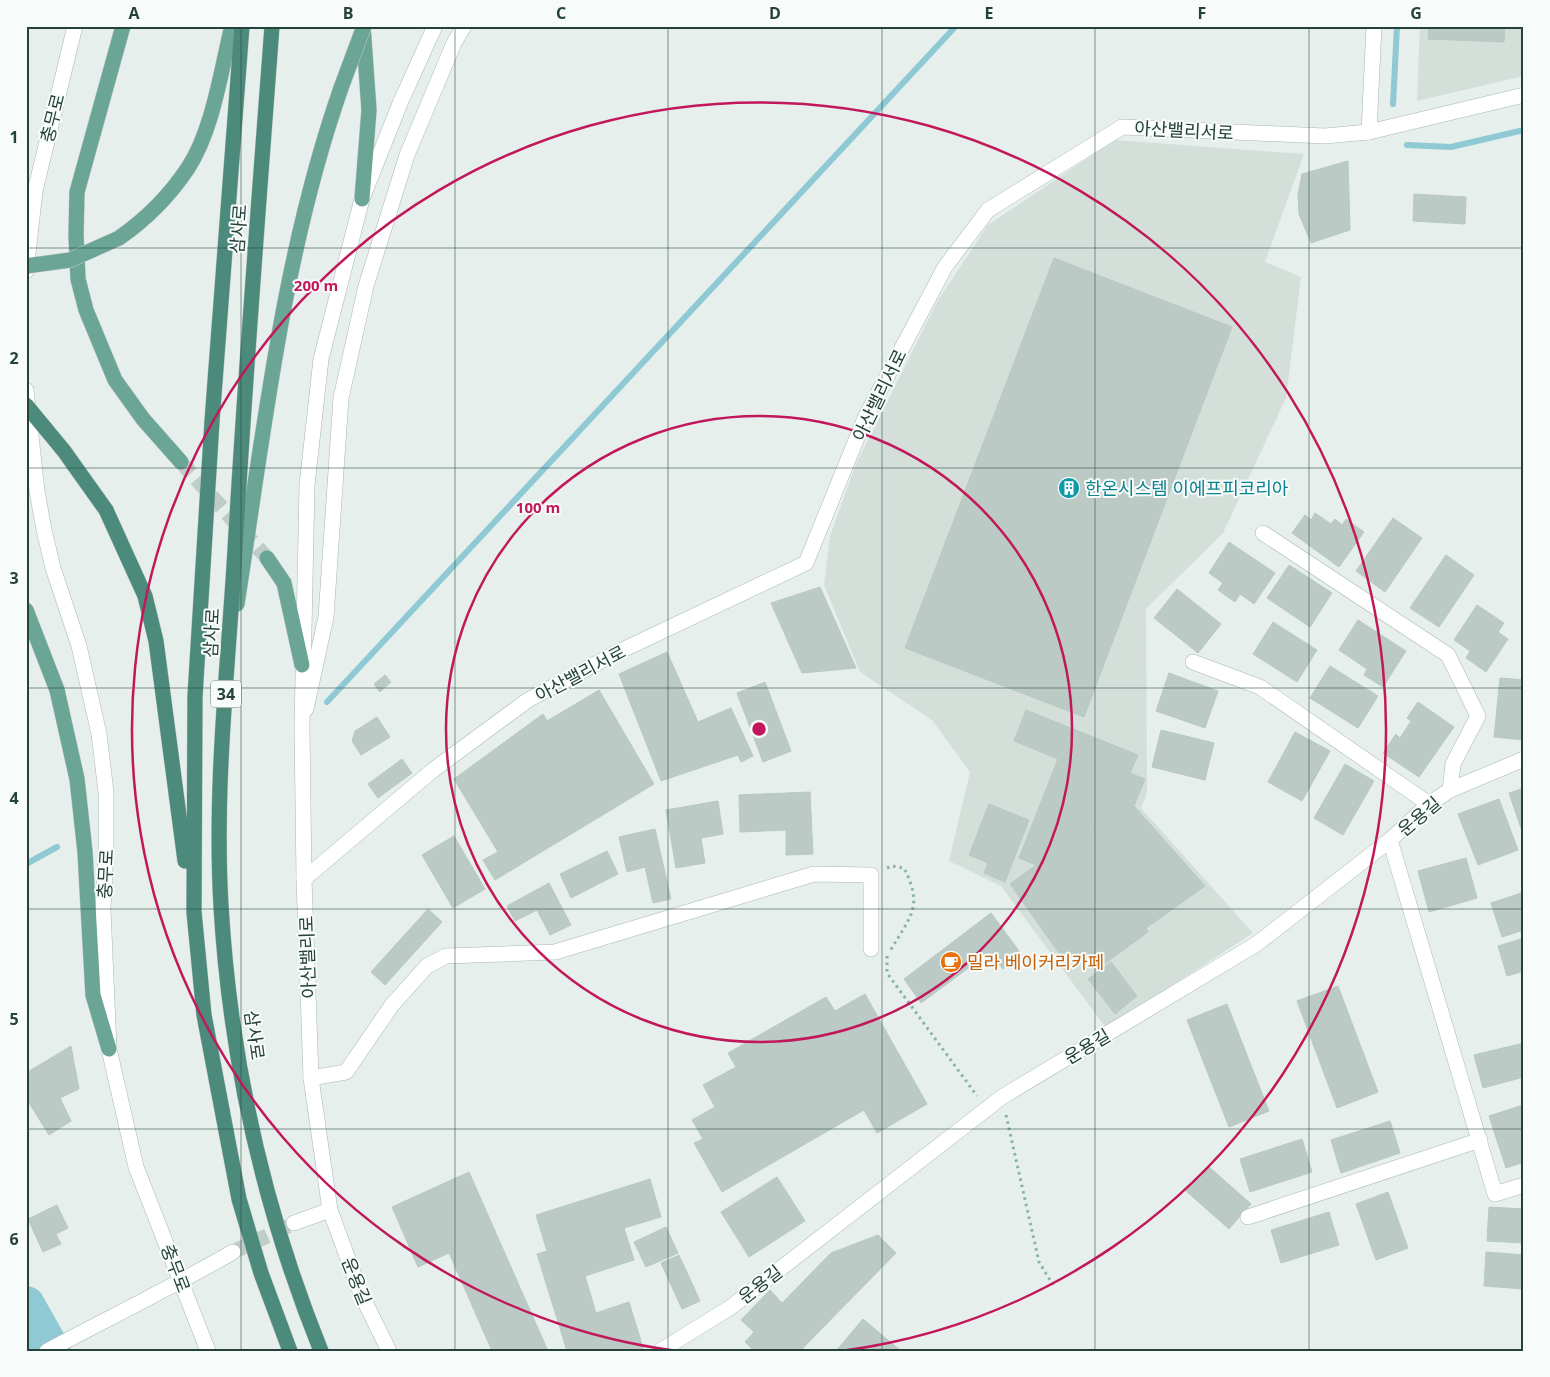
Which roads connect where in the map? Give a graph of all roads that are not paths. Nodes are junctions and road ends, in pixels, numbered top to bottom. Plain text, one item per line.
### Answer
1 (75, 26) edge
2 (123, 26) edge
3 (232, 26) edge
4 (242, 26) edge
5 (272, 26) edge
6 (364, 26) edge
7 (435, 26) edge
8 (464, 26) edge
9 (1374, 26) edge
10 (1524, 95) edge
11 (1369, 132) junction
12 (362, 199) junction
13 (26, 266) edge
14 (26, 271) edge
15 (26, 390) edge
16 (26, 405) edge
17 (181, 462) tunnel mouth
18 (1263, 533) dead end
19 (267, 558) tunnel mouth
20 (26, 610) edge
21 (228, 662) junction
22 (1192, 662) dead end
23 (302, 666) junction
24 (302, 727) junction
25 (1524, 759) edge
26 (1450, 790) junction
27 (1429, 804) junction
28 (1390, 840) junction
29 (304, 879) junction
30 (871, 949) dead end
31 (204, 1015) junction
32 (109, 1049) junction
33 (311, 1078) junction
34 (1480, 1140) junction
35 (1524, 1185) edge
36 (330, 1210) junction
37 (1248, 1217) dead end
38 (294, 1224) tunnel mouth
39 (233, 1252) tunnel mouth
40 (182, 1282) junction
41 (47, 1351) edge
42 (208, 1351) edge
43 (290, 1351) edge
44 (321, 1351) edge
45 (389, 1351) edge
46 (660, 1351) edge

1 - 14 street, 충무로
2 - 17 main road
3 - 13 main road, bridge
4 - 31 highway, 삼사로 / 34
5 - 21 highway, 삼사로 / 34
6 - 12 main road
6 - 21 main road, bridge
7 - 12 street, 아산밸리로
8 - 24 street
9 - 11 street
10 - 11 street, 아산밸리서로
11 - 29 street, 아산밸리서로
12 - 23 street, 아산밸리로
15 - 32 street, 충무로
16 - 31 highway, bridge
18 - 26 street
19 - 23 main road
20 - 32 main road
21 - 44 highway, 삼사로 / 34
22 - 27 street
23 - 24 street, 아산밸리로
24 - 29 street, 아산밸리로
25 - 26 street, 운용길
26 - 27 street, 운용길
27 - 28 street, 운용길
28 - 34 street
28 - 46 street, 운용길
29 - 33 street, 아산밸리로
30 - 33 street
31 - 43 highway, 삼사로 / 34
32 - 40 street, 충무로
33 - 36 street, 아산밸리로
34 - 35 street
34 - 37 street
36 - 38 street
36 - 45 street, 운용길
39 - 40 street
40 - 41 street
40 - 42 street, 충무로

